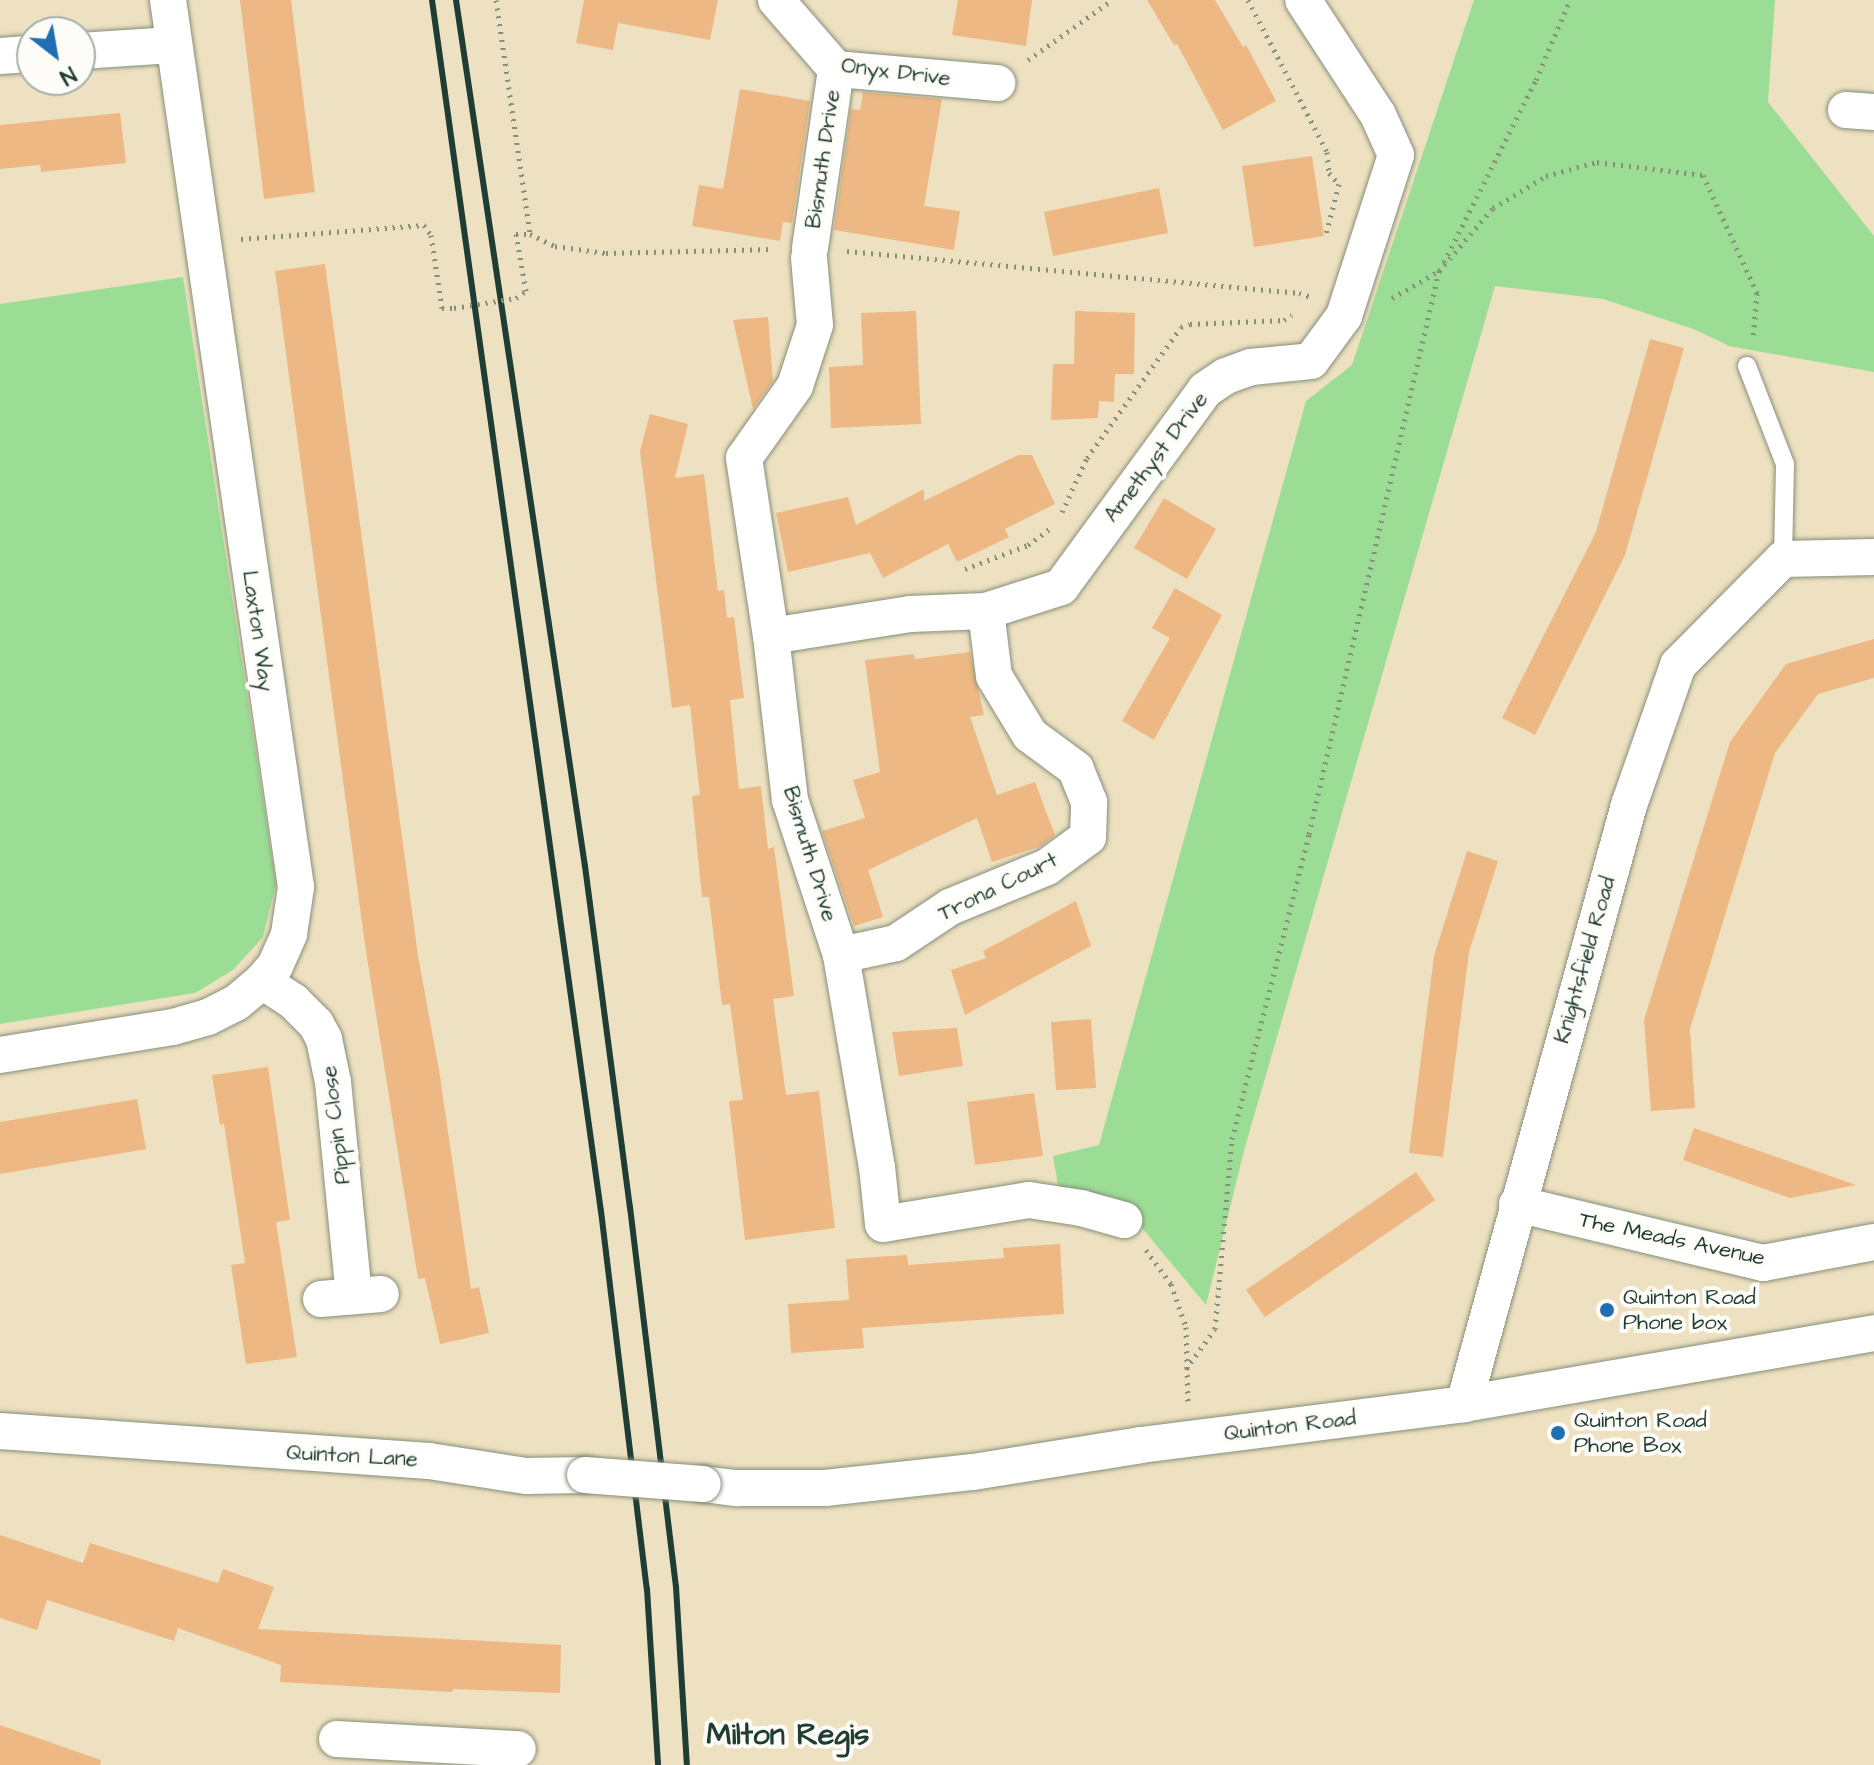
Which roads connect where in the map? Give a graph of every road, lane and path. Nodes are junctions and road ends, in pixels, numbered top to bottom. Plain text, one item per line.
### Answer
1 (168, 0) edge
2 (496, 0) edge
3 (776, 0) edge
4 (1112, 0) edge
5 (1248, 0) edge
6 (1303, 0) edge
7 (1570, 0) edge
8 (173, 45) junction
9 (96, 50) edge
10 (836, 69) junction
11 (997, 83) joint
12 (530, 234) junction
13 (1326, 239) dead end
14 (201, 243) junction
15 (810, 253) junction
16 (1439, 271) junction
17 (1334, 309) junction
18 (1747, 366) joint
19 (1874, 557) edge
20 (1783, 559) junction
21 (964, 569) dead end
22 (986, 611) junction
23 (771, 636) junction
24 (841, 955) junction
25 (262, 981) junction
26 (0, 1055) edge
27 (1517, 1204) junction
28 (1124, 1220) joint
29 (1874, 1242) edge
30 (352, 1296) dead end
31 (1874, 1333) edge
32 (1186, 1369) junction
33 (1464, 1404) junction
34 (0, 1431) edge
35 (1189, 1439) junction
36 (703, 1484) joint
37 (337, 1739) dead end
38 (518, 1749) dead end
39 (405, 1754) edge

1 - 8 street, Laxton Way
2 - 12 path
3 - 10 street, Onyx Drive
4 - 11 path
5 - 13 path
6 - 17 street, Amethyst Drive
7 - 16 path
8 - 9 street
8 - 14 street, Laxton Way
10 - 11 street, Onyx Drive
10 - 15 street, Bismuth Drive
12 - 14 path, bridge
12 - 15 path
14 - 25 street, Laxton Way
15 - 17 path
15 - 23 street, Bismuth Drive
16 - 17 path
16 - 18 path
16 - 32 path
17 - 21 path
17 - 22 street, Amethyst Drive
18 - 20 lane
19 - 20 street
20 - 27 street, Knightsfield Road
22 - 23 street, Amethyst Drive
22 - 24 street, Trona Court
23 - 24 street, Bismuth Drive
24 - 28 street, Bismuth Drive
25 - 26 street, Laxton Way
25 - 30 street, Pippin Close
27 - 29 street, The Meads Avenue
27 - 33 street, Knightsfield Road
28 - 32 path
31 - 33 street, Quinton Road
32 - 35 path
33 - 35 street, Quinton Road
34 - 36 street, Quinton Lane, bridge
35 - 36 street, Quinton Road
37 - 39 street
38 - 39 street

